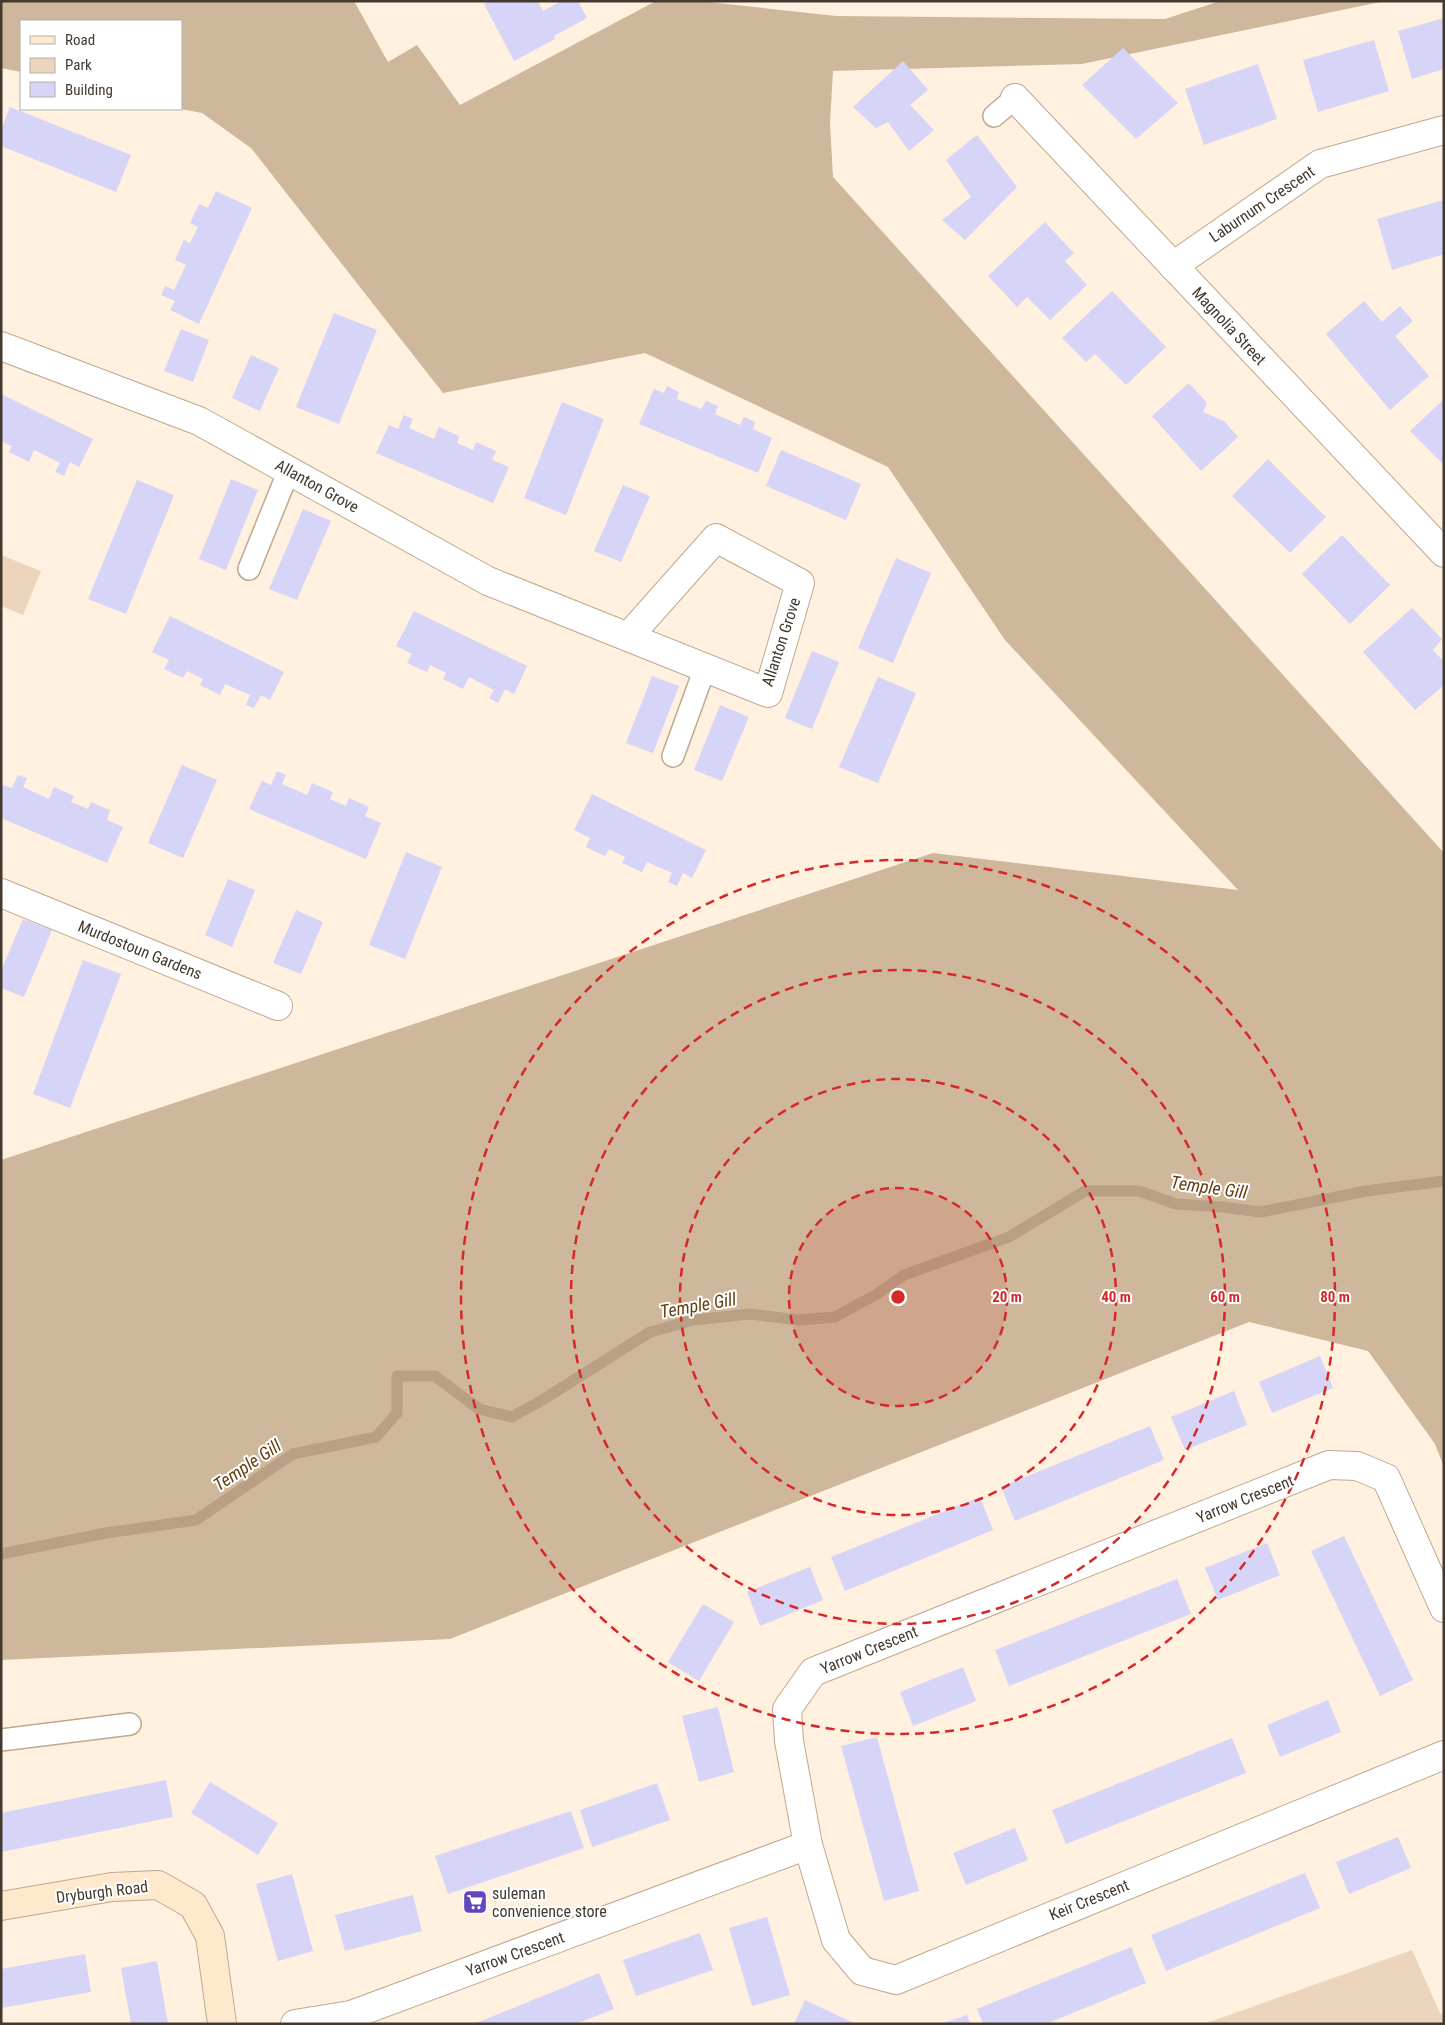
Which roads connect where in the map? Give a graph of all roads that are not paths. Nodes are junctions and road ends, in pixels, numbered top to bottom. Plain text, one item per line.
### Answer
1 (1015, 98) joint
2 (994, 116) dead end
3 (1444, 130) edge
4 (1172, 266) junction
5 (1, 346) edge
6 (289, 470) junction
7 (1444, 553) edge
8 (248, 569) dead end
9 (628, 637) junction
10 (705, 668) junction
11 (673, 756) dead end
12 (1, 894) edge
13 (278, 1006) dead end
14 (1444, 1608) edge
15 (130, 1724) dead end
16 (1, 1740) edge
17 (1444, 1755) edge
18 (808, 1845) junction
19 (1, 1906) edge
20 (222, 2024) edge
21 (295, 2024) edge

1 - 2 lane
1 - 4 street, Magnolia Street
3 - 4 street, Laburnum Crescent
4 - 7 street, Magnolia Street
5 - 6 street, Allanton Grove
6 - 8 lane
6 - 9 street, Allanton Grove
9 - 10 street, Allanton Grove
9 - 10 street, Allanton Grove
10 - 11 lane
12 - 13 street, Murdostoun Gardens
14 - 18 street, Yarrow Crescent
15 - 16 lane
17 - 18 street, Keir Crescent
18 - 21 street, Yarrow Crescent
19 - 20 street, Dryburgh Road

